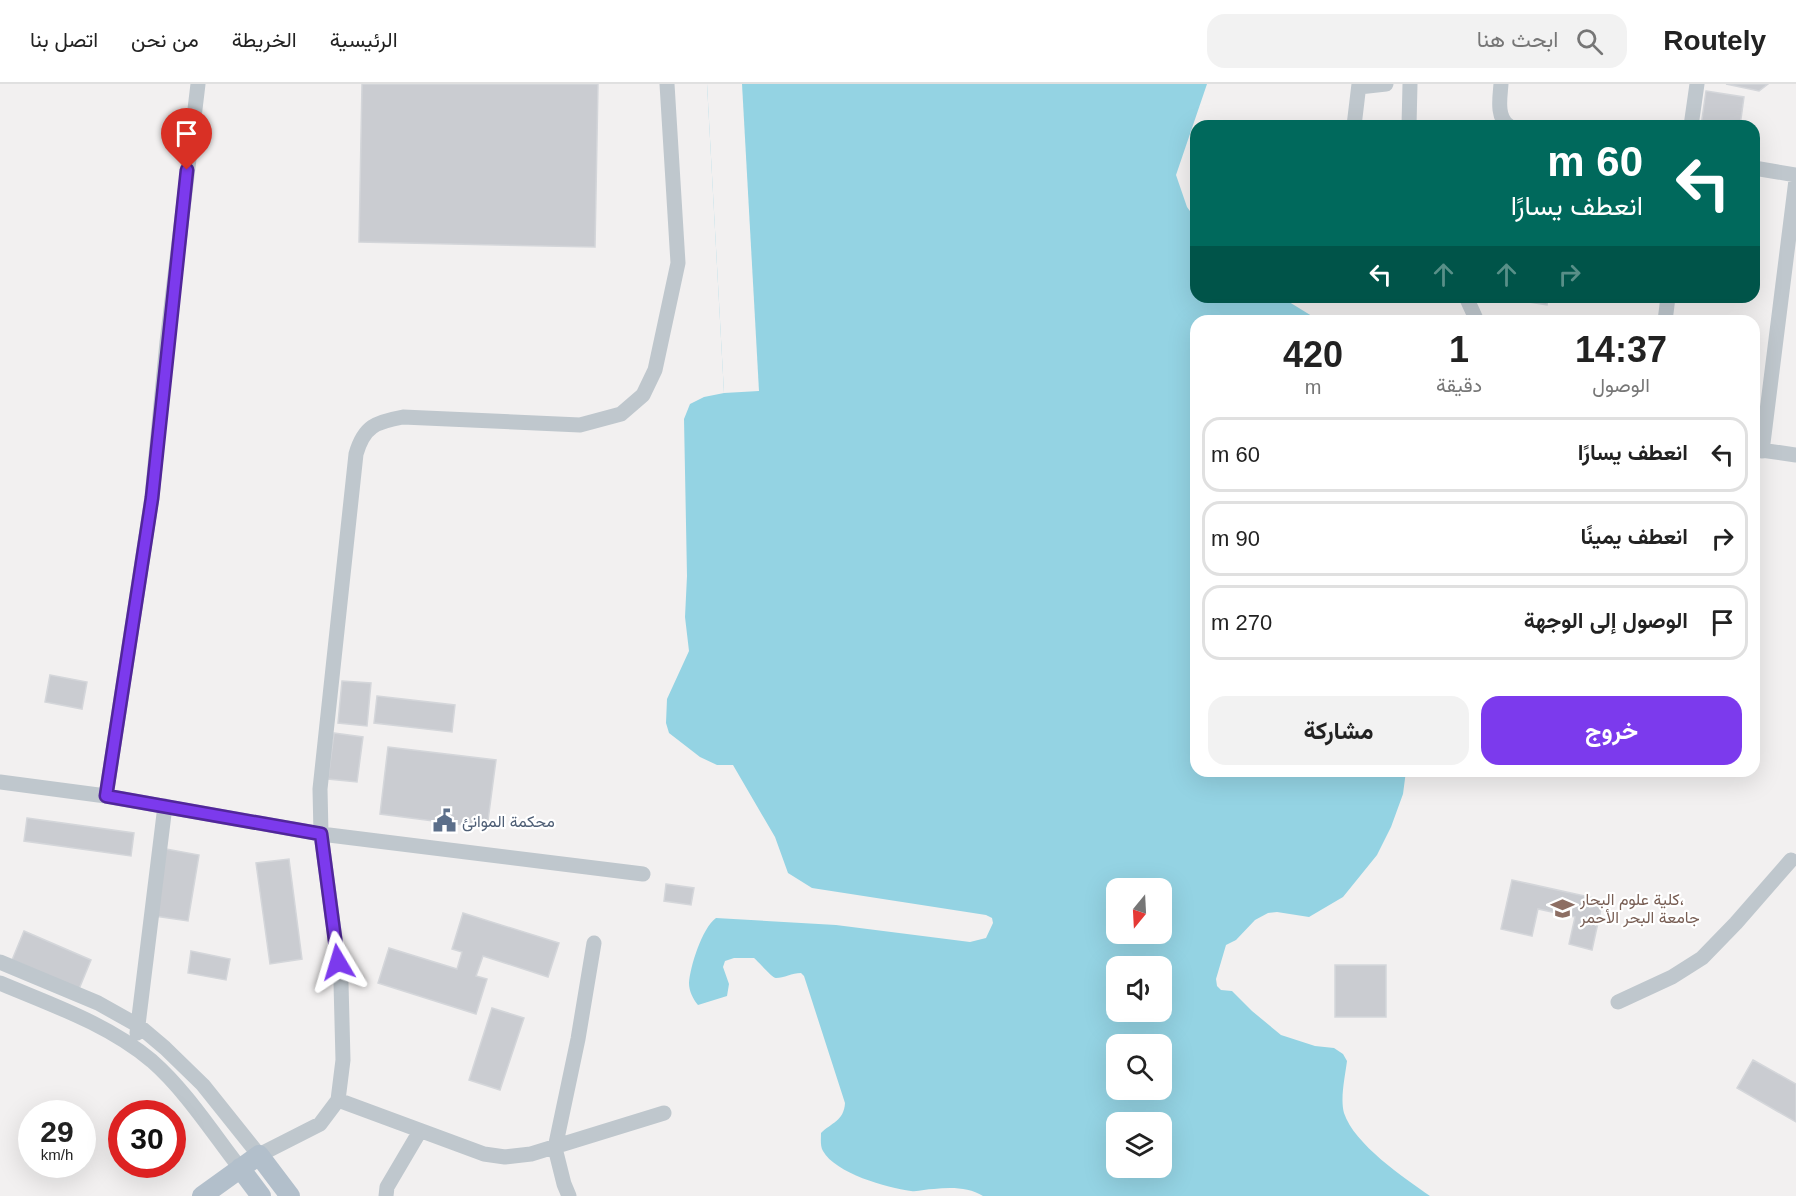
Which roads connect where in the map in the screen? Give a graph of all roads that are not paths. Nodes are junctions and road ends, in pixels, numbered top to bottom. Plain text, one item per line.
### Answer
1 (198, 84) edge
2 (667, 84) edge
3 (1386, 84) edge
4 (1410, 84) edge
5 (1501, 84) edge
6 (1697, 84) edge
7 (1359, 86) edge
8 (1355, 120) edge
9 (1409, 120) edge
10 (1503, 120) edge
11 (1692, 120) edge
12 (1760, 169) edge
13 (1796, 175) edge
14 (1796, 180) edge
15 (1760, 436) edge
16 (1760, 450) edge
17 (1796, 454) edge
18 (0, 782) edge
19 (106, 796) junction
20 (165, 806) junction
21 (321, 834) junction
22 (1794, 859) edge
23 (643, 874) dead end
24 (594, 942) dead end
25 (0, 962) edge
26 (0, 983) edge
27 (1618, 1002) dead end
28 (139, 1026) junction
29 (134, 1048) junction
30 (338, 1100) junction
31 (664, 1113) dead end
32 (420, 1131) junction
33 (555, 1148) junction
34 (259, 1155) junction
35 (240, 1168) junction
36 (202, 1196) edge
37 (261, 1196) edge
38 (290, 1196) edge
39 (386, 1196) edge
40 (569, 1196) edge

1 - 19 street
2 - 21 street
3 - 7 street
4 - 9 street
5 - 10 street
6 - 11 street
7 - 8 street
12 - 13 street
14 - 15 street
16 - 17 street
18 - 19 street
19 - 20 street
20 - 21 street
20 - 28 street
21 - 23 street
21 - 30 street
22 - 27 street
24 - 33 street
25 - 28 street
26 - 29 street
28 - 29 street
28 - 34 street
29 - 35 street
30 - 32 street
30 - 34 street
31 - 33 street
32 - 33 street
32 - 39 street
33 - 40 street
34 - 35 main road
34 - 38 main road
35 - 36 main road
35 - 37 main road

